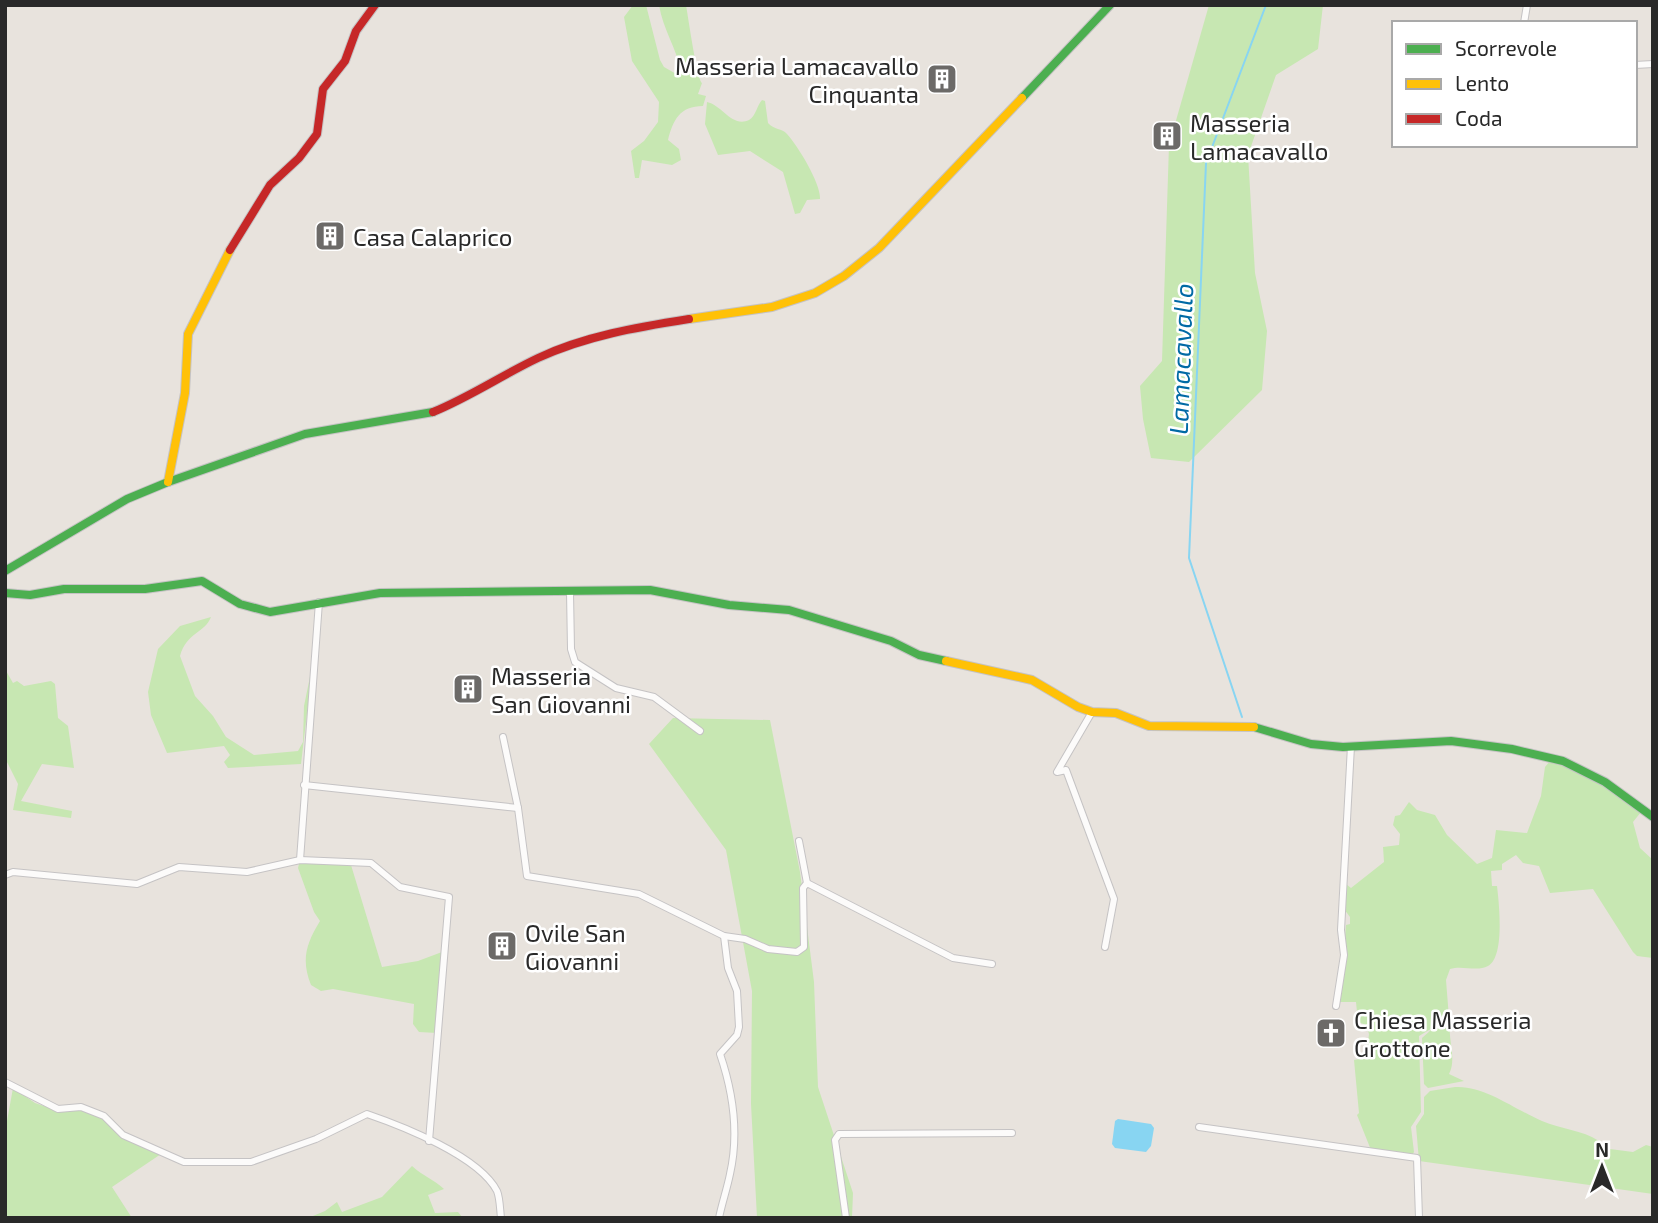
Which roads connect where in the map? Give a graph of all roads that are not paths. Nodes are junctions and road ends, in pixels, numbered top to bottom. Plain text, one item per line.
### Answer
1 (375, 5) edge
2 (1110, 5) edge
3 (168, 482) junction
4 (5, 571) edge
5 (570, 592) junction
6 (5, 593) edge
7 (319, 602) junction
8 (1092, 712) junction
9 (700, 731) dead end
10 (503, 737) dead end
11 (1350, 746) junction
12 (304, 785) junction
13 (518, 808) junction
14 (1653, 817) edge
15 (799, 841) dead end
16 (300, 860) junction
17 (5, 875) edge
18 (807, 883) junction
19 (724, 936) junction
20 (1105, 947) dead end
21 (992, 964) dead end
22 (1336, 1006) dead end
23 (5, 1082) edge
24 (1199, 1127) dead end
25 (1012, 1133) dead end
26 (429, 1141) junction
27 (501, 1218) edge
28 (719, 1218) edge
29 (846, 1218) edge
30 (1419, 1218) edge

1 - 3 street
2 - 3 street
3 - 4 street
5 - 7 street
5 - 8 street
5 - 9 street
6 - 7 street
7 - 12 street
8 - 11 street
8 - 20 street
10 - 13 street
11 - 14 street
11 - 22 street
12 - 13 street
12 - 16 street
13 - 19 street
15 - 18 street
16 - 17 street
16 - 26 street
18 - 19 street
18 - 21 street
19 - 28 street
23 - 26 street
24 - 30 street
25 - 29 street
26 - 27 street

